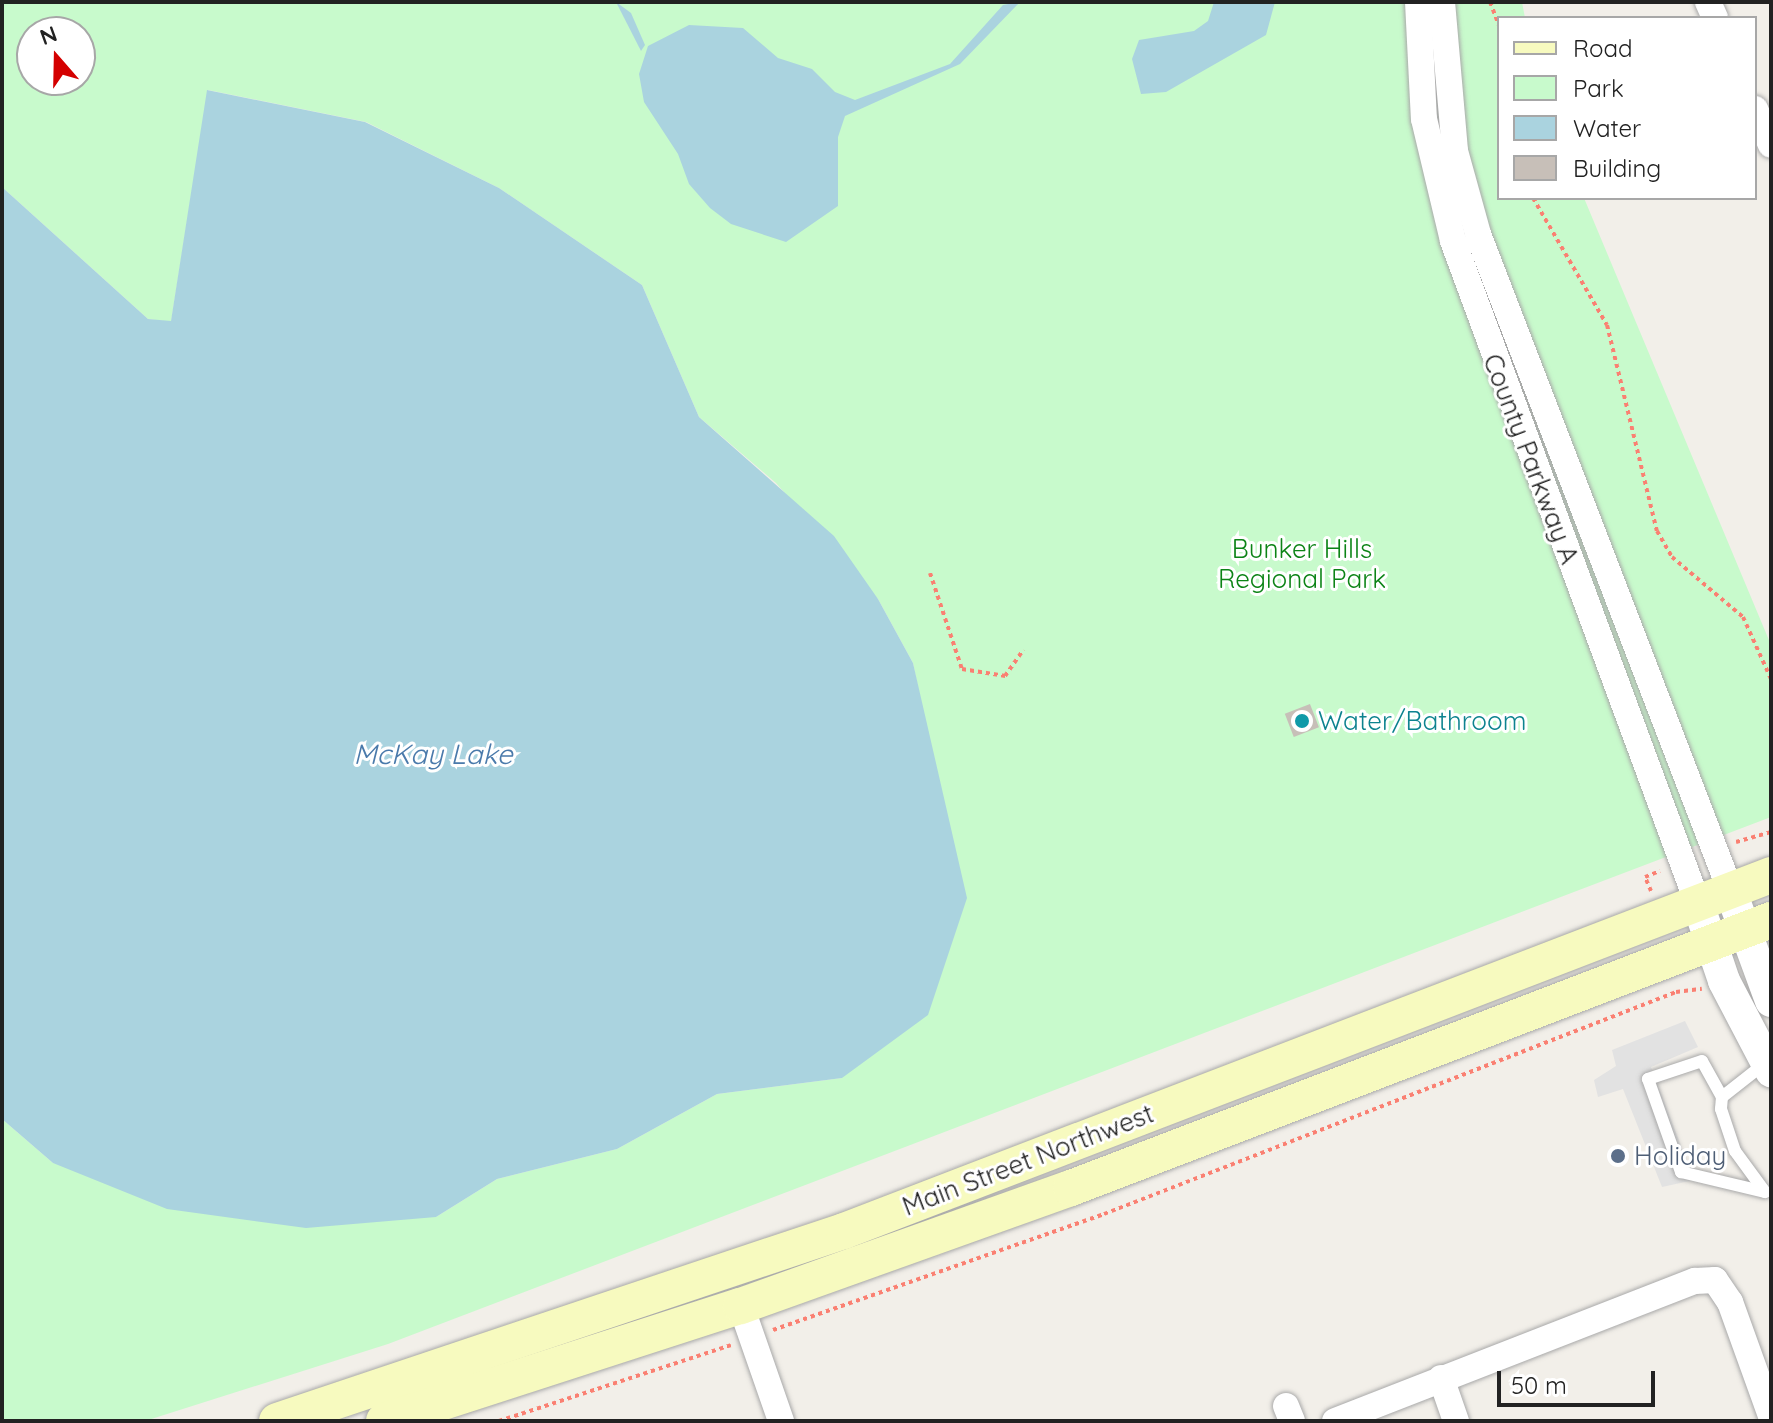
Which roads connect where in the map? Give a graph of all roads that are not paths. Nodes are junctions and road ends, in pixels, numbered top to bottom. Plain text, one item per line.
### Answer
1 (1418, 2) edge
2 (1442, 2) edge
3 (1757, 114) edge
4 (1771, 145) edge
5 (1771, 875) edge
6 (1714, 898) junction
7 (1758, 925) edge
8 (1711, 943) junction
9 (1771, 1001) edge
10 (1769, 1067) edge
11 (1722, 1097) junction
12 (1768, 1194) edge
13 (741, 1306) junction
14 (1761, 1356) edge
15 (1441, 1378) junction
16 (1771, 1416) edge
17 (277, 1421) edge
18 (384, 1421) edge
19 (781, 1421) edge
20 (1335, 1421) edge
21 (1456, 1421) edge

1 - 6 street, County Parkway A
2 - 6 street, County Parkway A
3 - 4 street
5 - 6 main road, Main Street Northwest
6 - 7 street
6 - 8 street
6 - 17 main road, Main Street Northwest
7 - 8 main road, Main Street Northwest
7 - 9 street
8 - 10 street
8 - 13 main road, Main Street Northwest
10 - 11 lane
11 - 12 lane
11 - 12 lane
13 - 18 main road, Main Street Northwest
13 - 19 street
14 - 15 street
14 - 16 street
15 - 20 street
15 - 21 street

